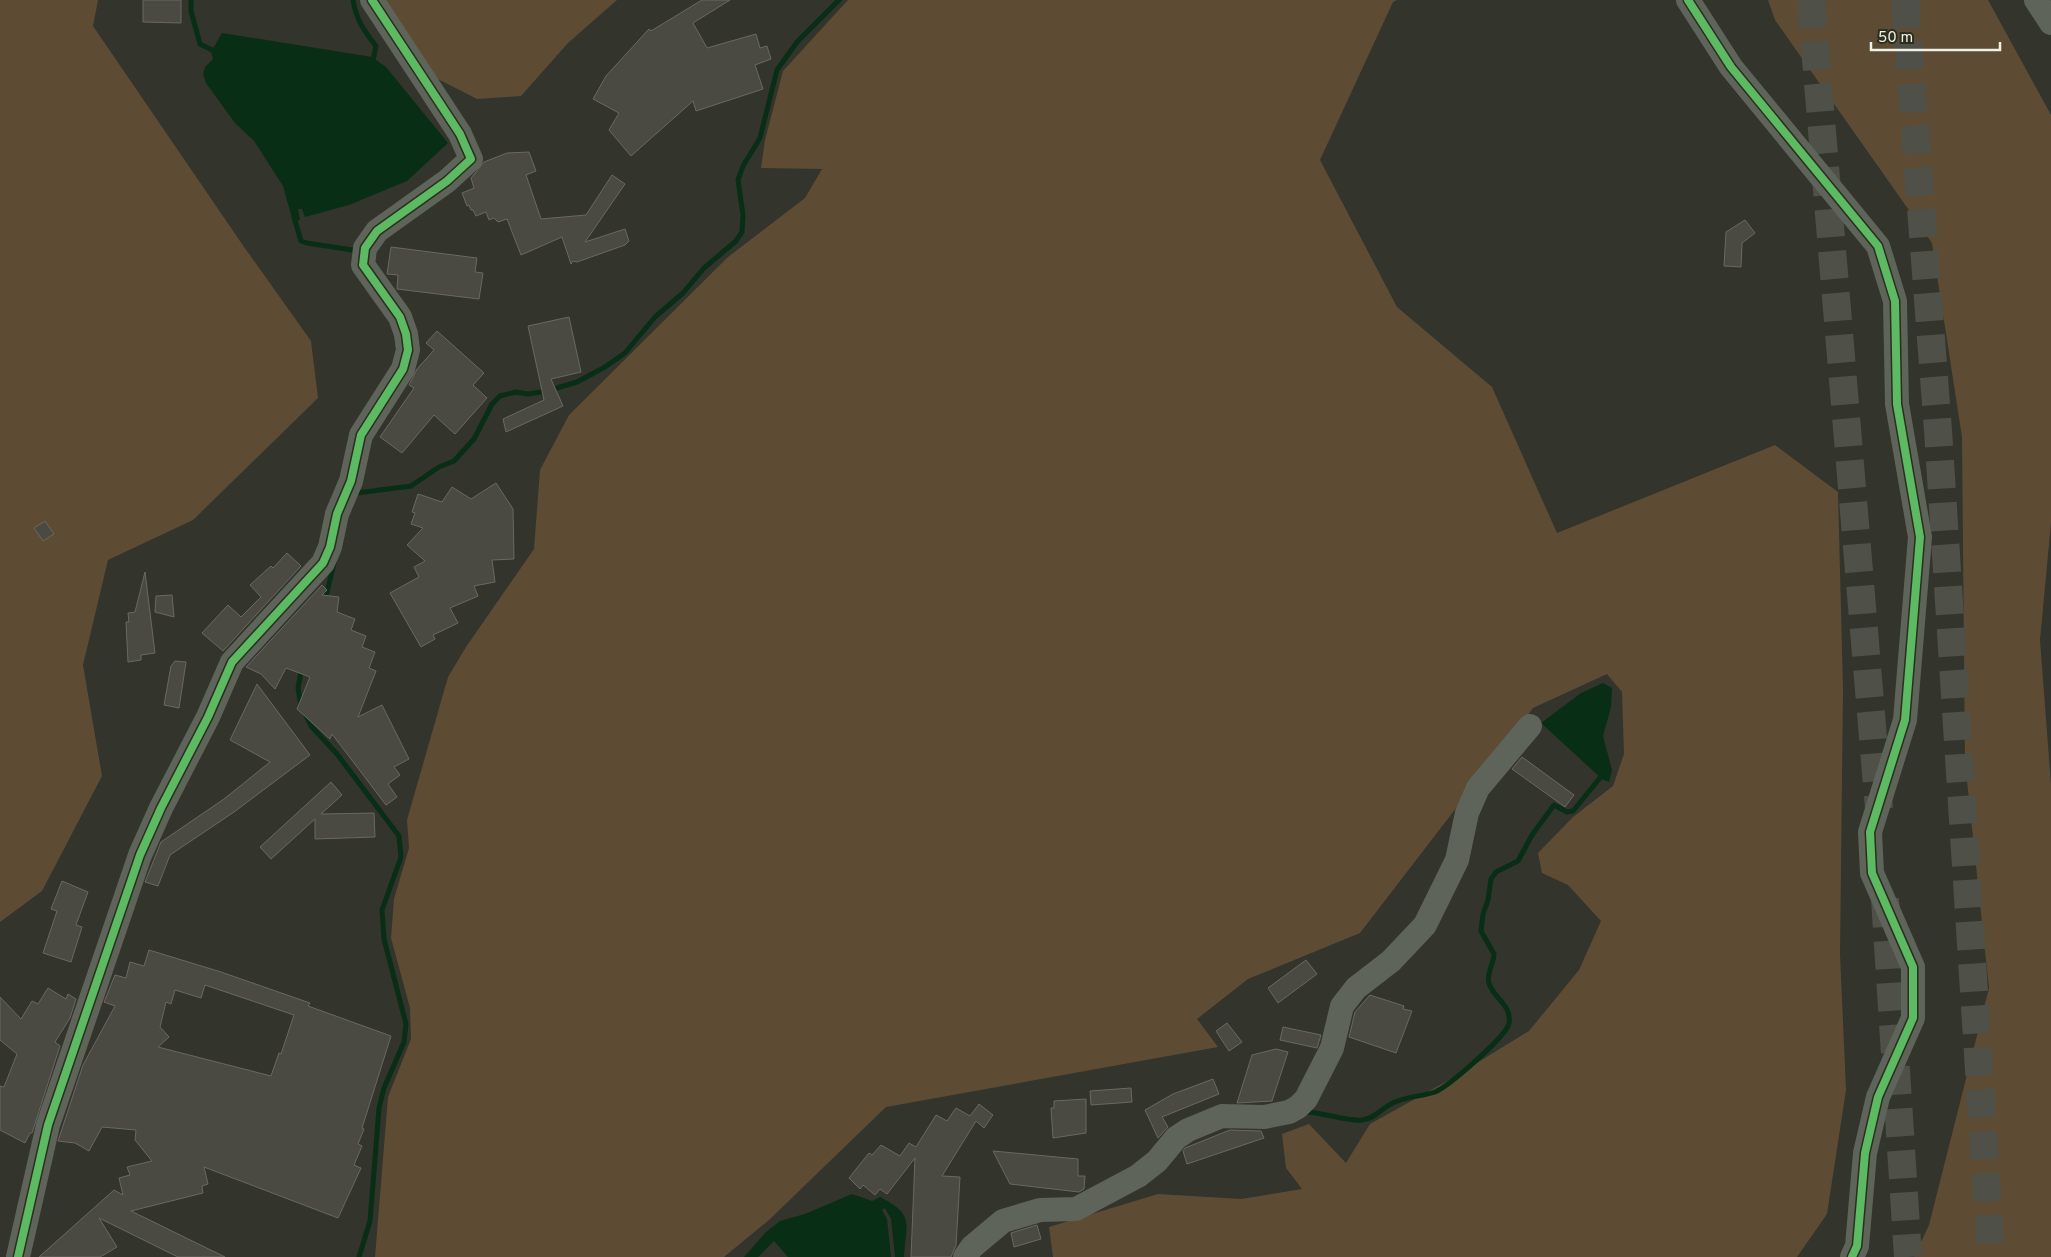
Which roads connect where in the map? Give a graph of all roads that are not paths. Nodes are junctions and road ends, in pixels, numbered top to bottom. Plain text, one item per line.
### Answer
1 (372, 0) edge
2 (1688, 0) edge
3 (2036, 0) edge
4 (2051, 23) edge
5 (1530, 726) dead end
6 (18, 1257) edge
7 (965, 1257) edge
8 (1852, 1257) edge

1 - 6 street
2 - 8 street
3 - 4 street
5 - 7 street

